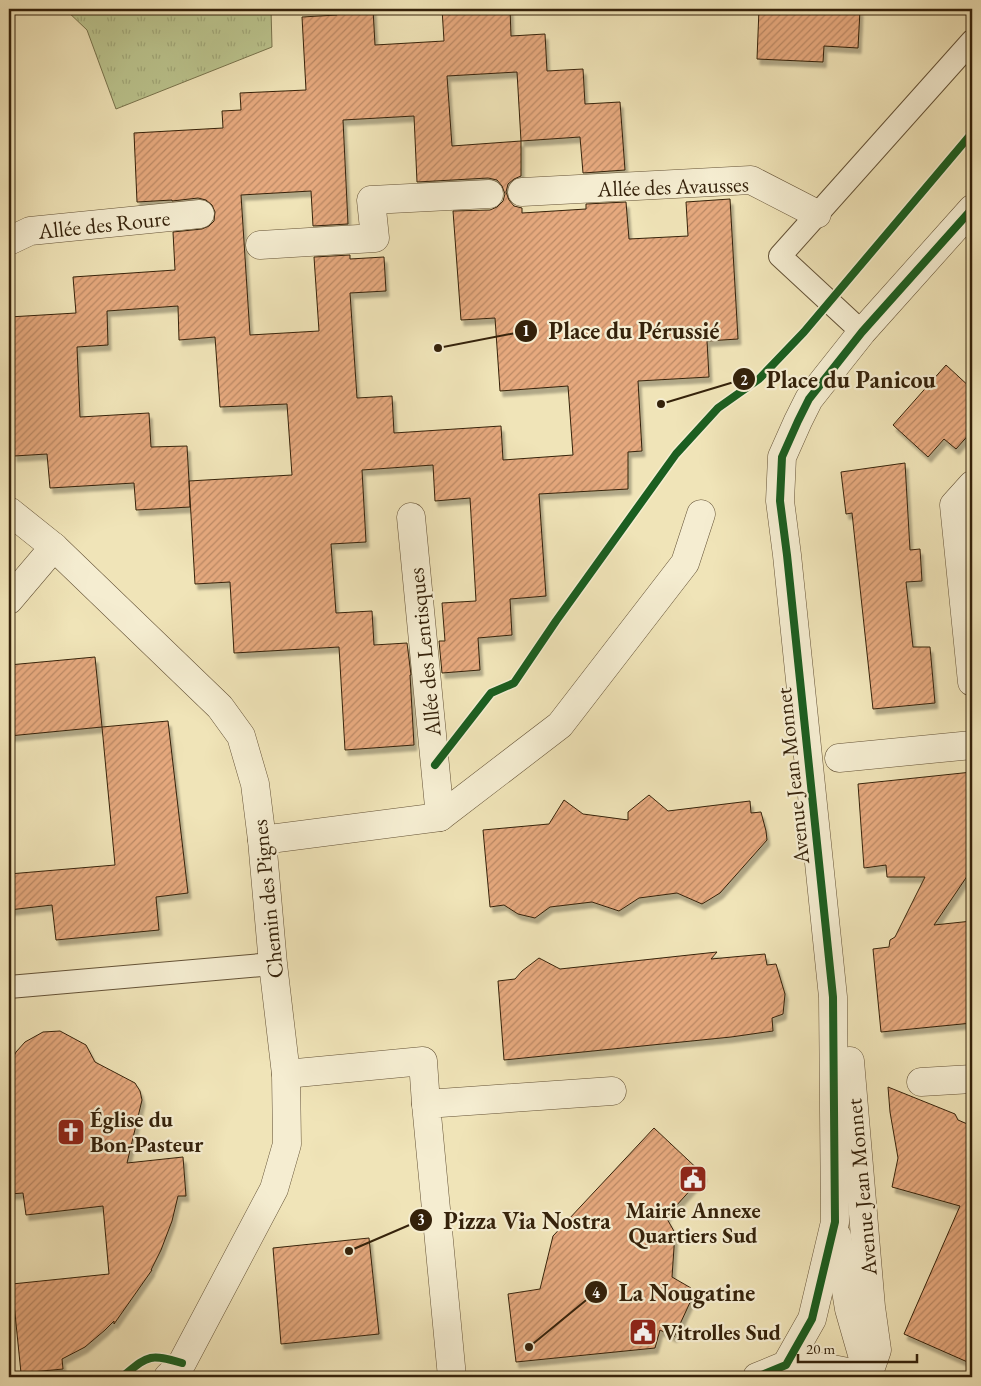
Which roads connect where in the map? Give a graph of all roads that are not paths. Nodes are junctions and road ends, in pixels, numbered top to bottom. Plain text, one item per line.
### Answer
1 (972, 41) edge
2 (522, 192) dead end
3 (488, 194) dead end
4 (972, 210) edge
5 (200, 214) dead end
6 (817, 214) junction
7 (9, 241) edge
8 (260, 245) dead end
9 (862, 332) junction
10 (972, 485) edge
11 (9, 511) edge
12 (701, 514) dead end
13 (410, 516) dead end
14 (54, 547) junction
15 (9, 600) edge
16 (972, 682) edge
17 (972, 745) edge
18 (839, 758) dead end
19 (440, 817) junction
20 (262, 840) junction
21 (273, 964) junction
22 (9, 988) edge
23 (833, 997) junction
24 (286, 1074) junction
25 (972, 1079) edge
26 (921, 1082) dead end
27 (612, 1090) dead end
28 (426, 1104) junction
29 (835, 1222) junction
30 (786, 1365) junction
31 (178, 1373) edge
32 (452, 1377) edge
33 (757, 1377) edge
34 (869, 1377) edge

1 - 6 lane
2 - 6 street, Allée des Avausses
3 - 8 street
4 - 9 street, Avenue Jean Monnet
5 - 7 street, Allée des Roure
6 - 9 lane
9 - 23 street, Avenue Jean Monnet
10 - 16 street
11 - 14 street, Chemin des Pignes
12 - 19 street
13 - 19 street, Allée des Lentisques
14 - 15 street
14 - 20 street, Chemin des Pignes
17 - 18 street
19 - 20 street
20 - 21 street, Chemin des Pignes
21 - 22 lane
21 - 24 street, Chemin des Pignes
23 - 29 street, Avenue Jean Monnet
23 - 34 street, Avenue Jean Monnet
24 - 28 street
24 - 31 street, Chemin des Pignes
25 - 26 street
27 - 28 street
28 - 32 street
29 - 30 street, Avenue Jean Monnet
29 - 34 street
30 - 33 street
30 - 34 street

